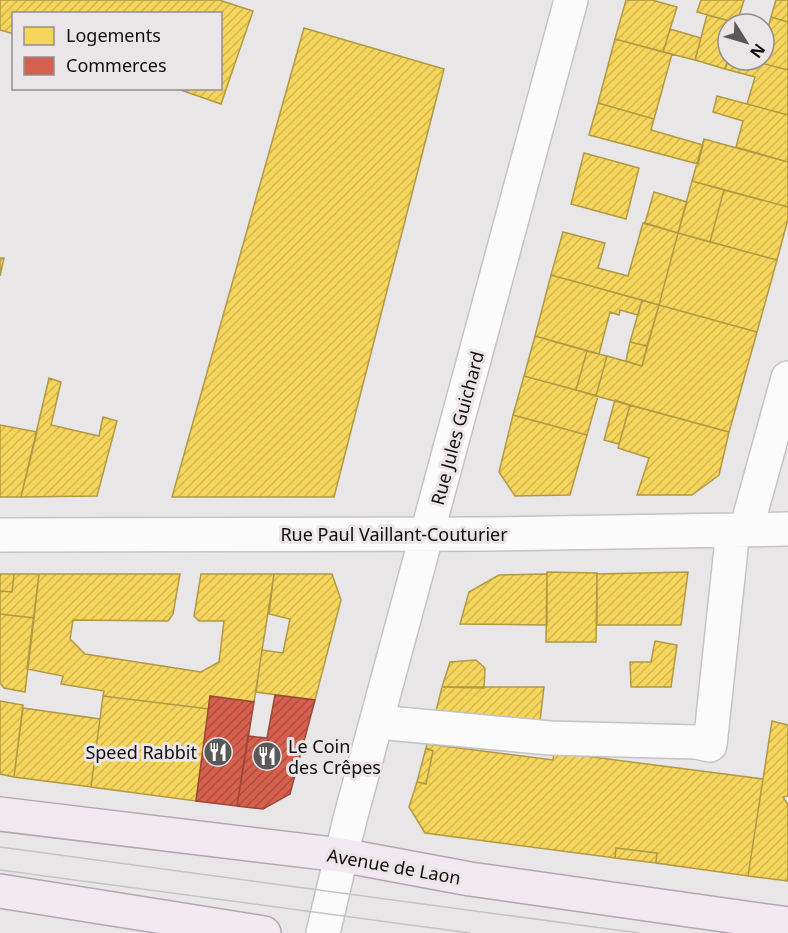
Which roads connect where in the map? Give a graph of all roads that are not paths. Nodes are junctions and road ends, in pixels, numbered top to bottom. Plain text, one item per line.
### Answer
1 (571, 0) edge
2 (788, 378) edge
3 (788, 529) edge
4 (739, 530) junction
5 (428, 534) junction
6 (0, 536) edge
7 (377, 722) junction
8 (0, 814) edge
9 (341, 855) junction
10 (0, 891) edge
11 (788, 924) edge
12 (264, 933) edge
13 (323, 933) edge

1 - 5 street, Rue Jules Guichard
2 - 4 street
3 - 4 street, Rue Paul Vaillant-Couturier
4 - 5 street, Rue Paul Vaillant-Couturier
4 - 7 street
5 - 6 street, Rue Paul Vaillant-Couturier
5 - 7 street, Rue Jules Guichard
7 - 9 street, Rue Jules Guichard
8 - 9 main road, Avenue de Laon
9 - 11 main road, Avenue de Laon
9 - 13 street, Rue Jules Guichard
10 - 12 main road

